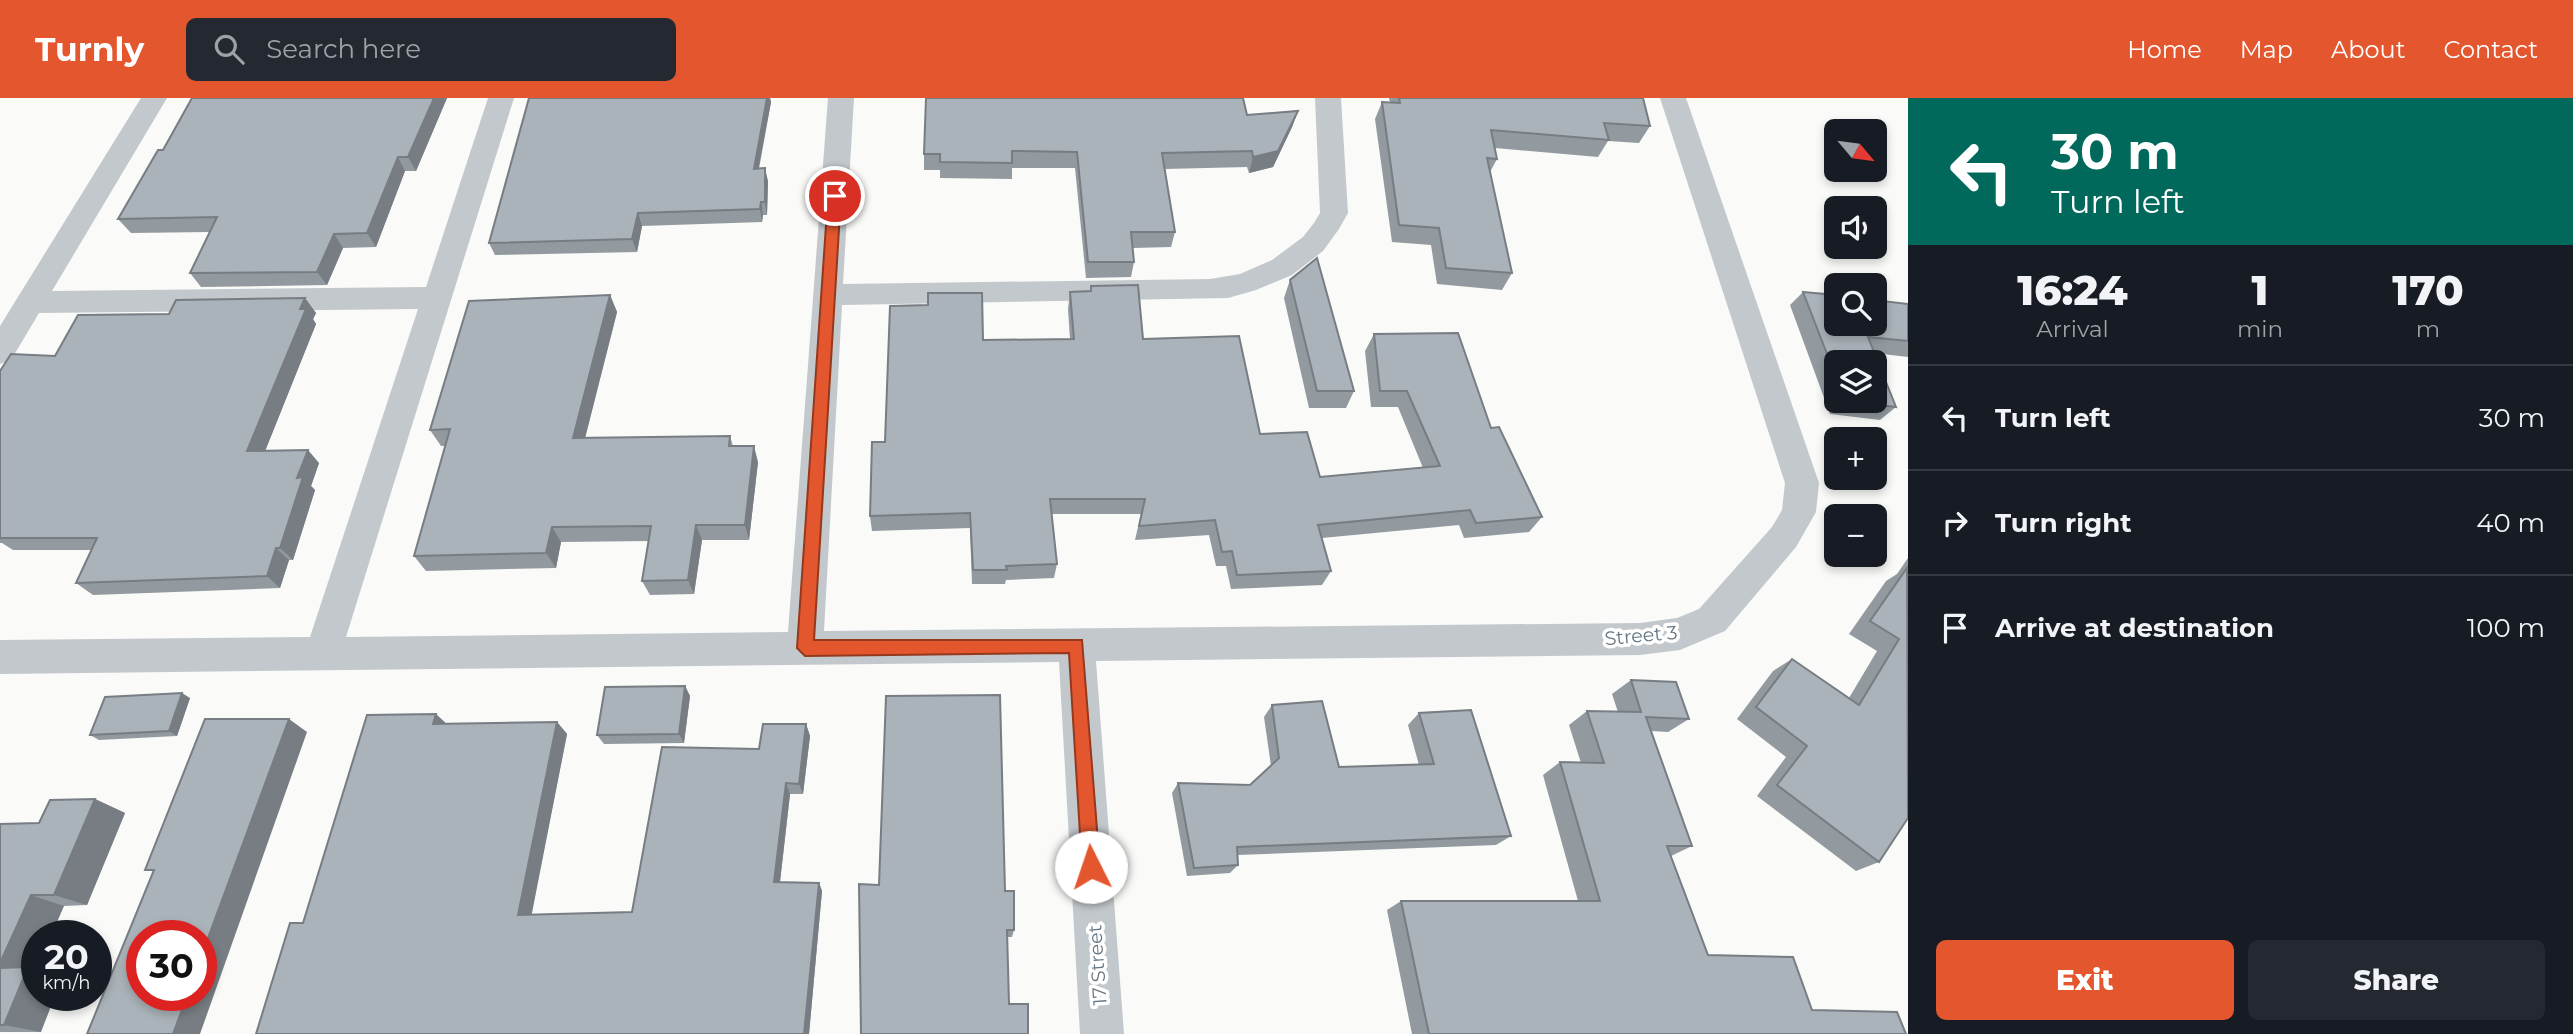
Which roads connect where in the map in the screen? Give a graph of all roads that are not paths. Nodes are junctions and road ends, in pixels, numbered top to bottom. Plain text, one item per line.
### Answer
1 (155, 98) edge
2 (501, 98) edge
3 (841, 98) edge
4 (1328, 98) edge
5 (1672, 98) edge
6 (828, 295) junction
7 (437, 298) junction
8 (30, 302) junction
9 (0, 352) edge
10 (1076, 645) junction
11 (805, 648) junction
12 (323, 653) junction
13 (0, 657) edge
14 (1102, 1034) edge

1 - 8 street
2 - 7 street
3 - 6 street
4 - 6 street
5 - 10 street, Street 3
6 - 11 street
7 - 8 street
7 - 12 street
8 - 9 street
10 - 11 street, Street 3
10 - 14 street, 17 Street
11 - 12 street, Street 3
12 - 13 street, Street 3

